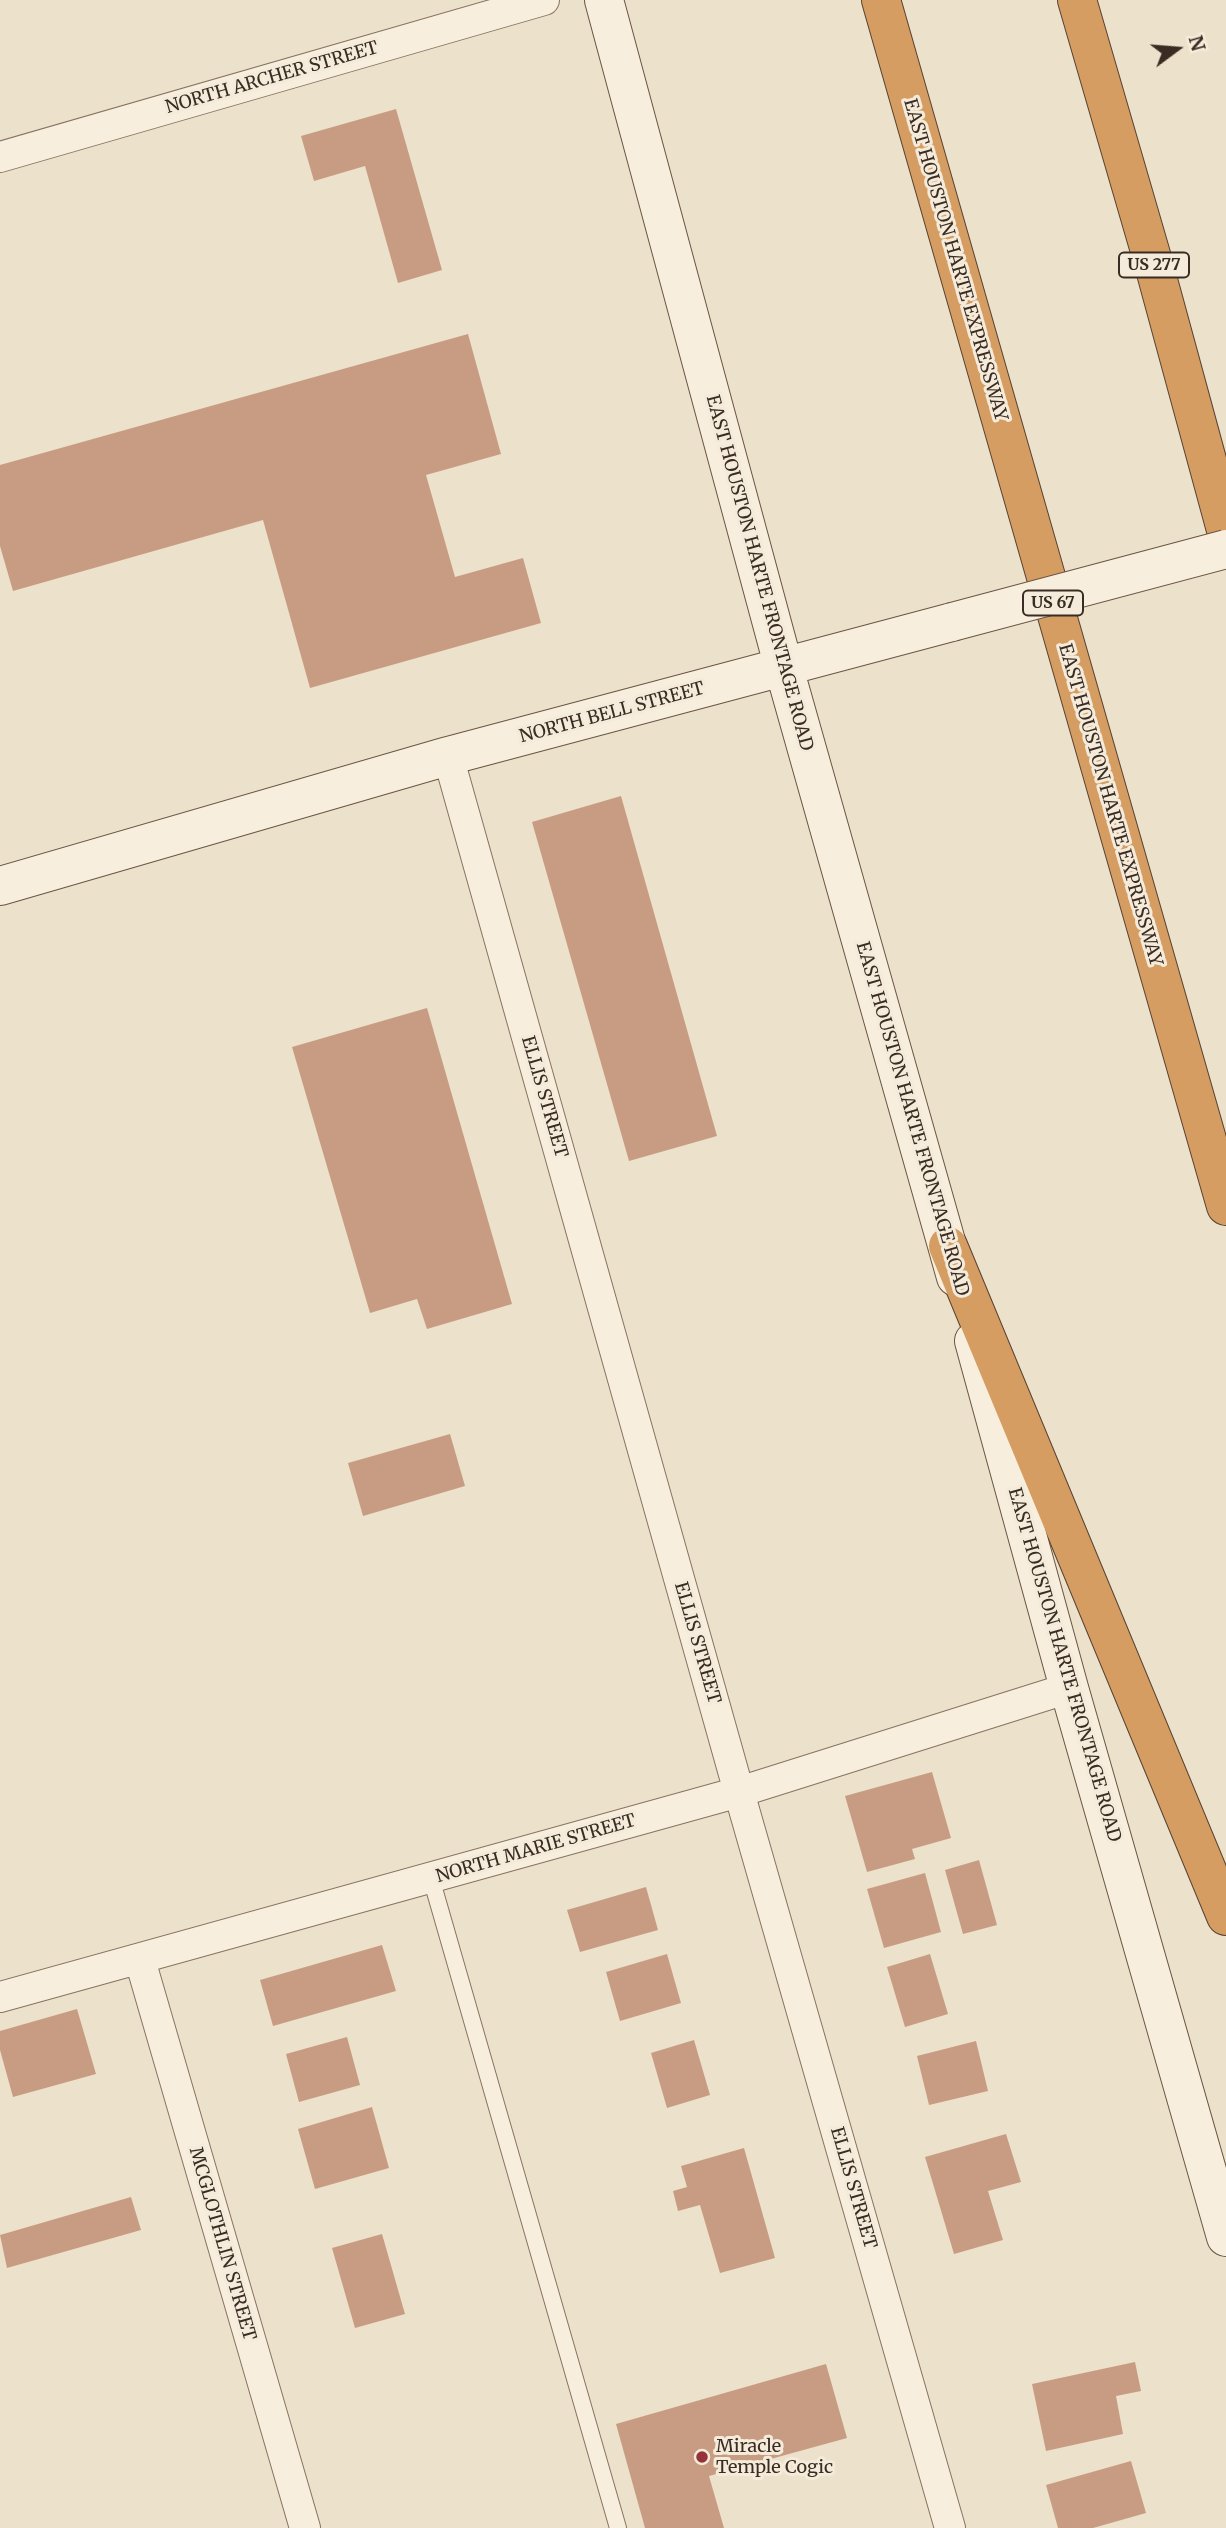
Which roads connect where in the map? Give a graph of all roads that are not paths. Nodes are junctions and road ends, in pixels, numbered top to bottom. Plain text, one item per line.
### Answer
1 (544, 0) edge
2 (604, 0) edge
3 (881, 0) edge
4 (1077, 0) edge
5 (0, 157) edge
6 (1226, 530) edge
7 (1226, 548) edge
8 (784, 668) junction
9 (448, 756) junction
10 (0, 886) edge
11 (1226, 1206) edge
12 (948, 1246) junction
13 (1069, 1688) junction
14 (739, 1792) junction
15 (431, 1878) junction
16 (1226, 1916) edge
17 (140, 1960) junction
18 (0, 1997) edge
19 (1226, 2236) edge
20 (304, 2528) edge
21 (618, 2528) edge
22 (950, 2528) edge

1 - 5 street, NORTH ARCHER STREET
2 - 8 main road, EAST HOUSTON HARTE FRONTAGE ROAD
3 - 11 highway, EAST HOUSTON HARTE EXPRESSWAY / US 67
4 - 6 highway, US 277
7 - 8 main road, NORTH BELL STREET, bridge
8 - 9 main road, NORTH BELL STREET
8 - 12 main road, EAST HOUSTON HARTE FRONTAGE ROAD
9 - 10 main road, NORTH BELL STREET
9 - 14 street, ELLIS STREET
12 - 13 main road, EAST HOUSTON HARTE FRONTAGE ROAD
12 - 16 highway
13 - 14 street, NORTH MARIE STREET
13 - 19 main road, EAST HOUSTON HARTE FRONTAGE ROAD
14 - 15 street, NORTH MARIE STREET
14 - 22 street, ELLIS STREET
15 - 17 street, NORTH MARIE STREET
15 - 21 lane
17 - 18 street, NORTH MARIE STREET
17 - 20 street, MCGLOTHLIN STREET

